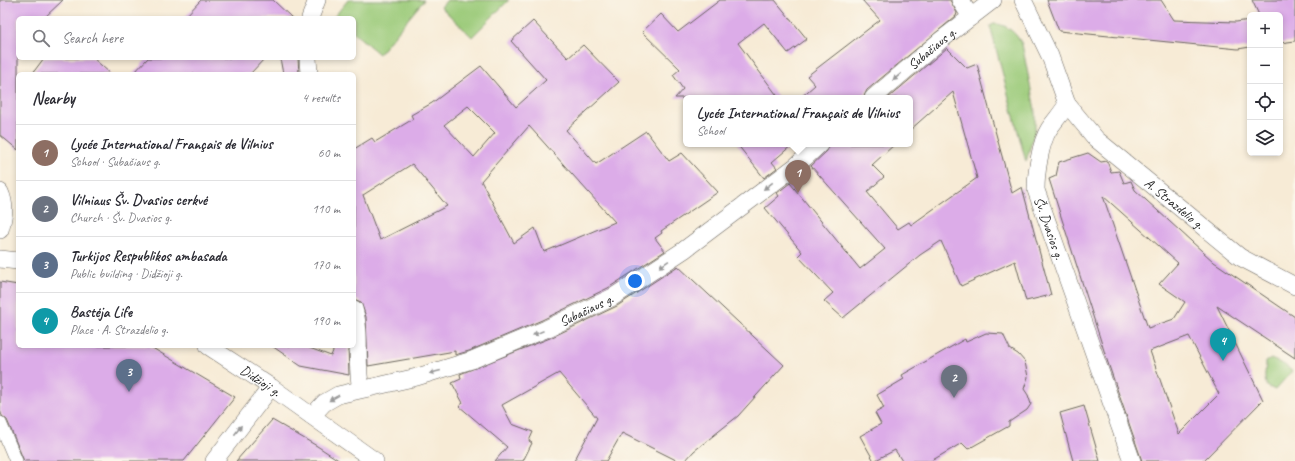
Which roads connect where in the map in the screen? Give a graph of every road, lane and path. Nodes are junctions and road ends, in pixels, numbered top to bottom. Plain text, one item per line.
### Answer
1 (317, 0) edge
2 (960, 0) edge
3 (993, 0) edge
4 (1023, 0) edge
5 (311, 16) edge
6 (971, 17) junction
7 (308, 60) edge
8 (309, 72) edge
9 (876, 95) edge
10 (1067, 104) junction
11 (817, 147) edge
12 (0, 187) edge
13 (0, 192) edge
14 (16, 201) edge
15 (0, 230) edge
16 (0, 259) edge
17 (16, 261) edge
18 (1295, 286) edge
19 (356, 322) edge
20 (211, 348) edge
21 (270, 387) junction
22 (361, 389) junction
23 (312, 416) junction
24 (0, 423) edge
25 (16, 461) edge
26 (214, 461) edge
27 (376, 461) edge
28 (1132, 461) edge

1 - 5 street
2 - 6 street
3 - 6 street, Subačiaus g.
4 - 10 street
6 -> 9 street, Subačiaus g.
7 - 8 street
10 - 18 street, A. Strazdelio g.
10 - 28 street, Šv. Dvasios g.
11 -> 22 street, Subačiaus g.
12 - 14 street
13 - 15 street
16 - 17 street
19 - 22 street
20 - 21 street, Didžioji g.
21 - 23 street, Didžioji g.
26 -> 21 street
22 -> 23 street, Subačiaus g.
23 - 27 street, Didžioji g.
24 - 25 street

